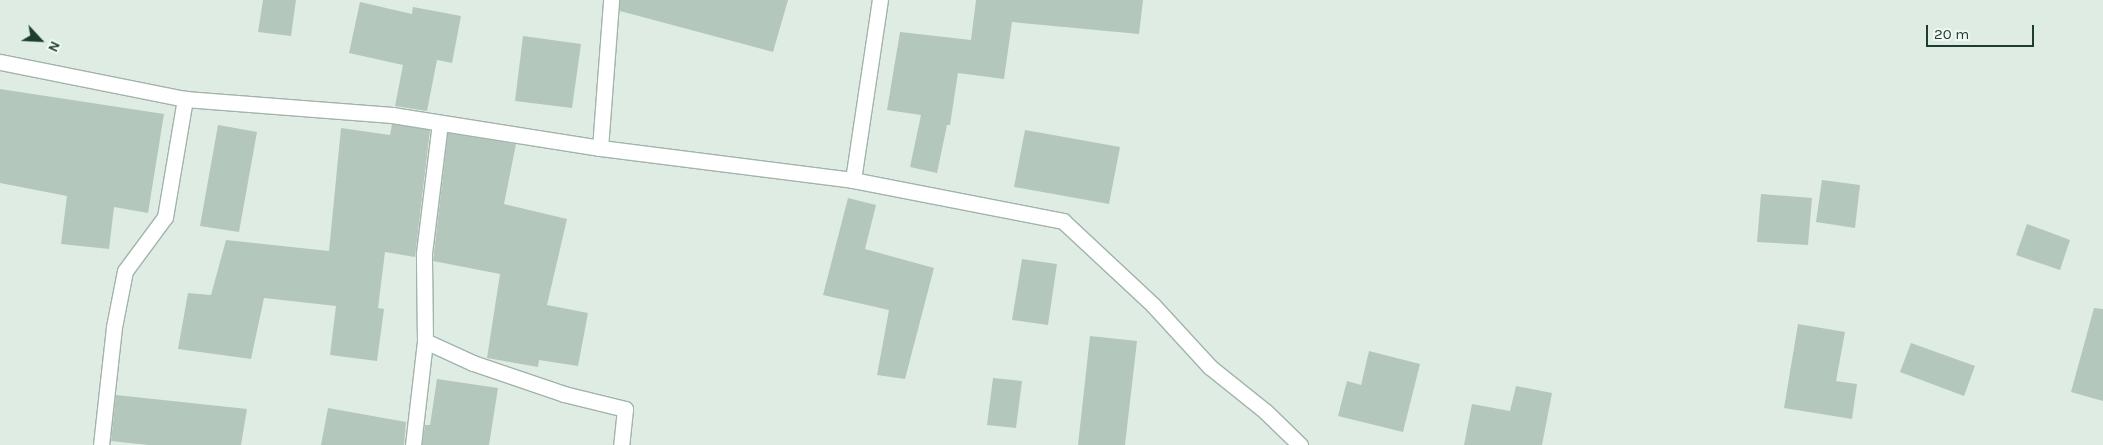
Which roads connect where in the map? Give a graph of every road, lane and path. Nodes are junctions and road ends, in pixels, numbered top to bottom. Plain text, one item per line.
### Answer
1 (612, 0) edge
2 (880, 0) edge
3 (0, 62) edge
4 (185, 99) junction
5 (440, 123) junction
6 (600, 148) junction
7 (853, 180) junction
8 (425, 341) junction
9 (101, 445) edge
10 (413, 445) edge
11 (621, 445) edge
12 (1300, 445) edge

1 - 6 street
2 - 7 street
3 - 4 street
4 - 5 street
4 - 9 street
5 - 6 street
5 - 8 street
6 - 7 street
7 - 12 street
8 - 10 street
8 - 11 street

